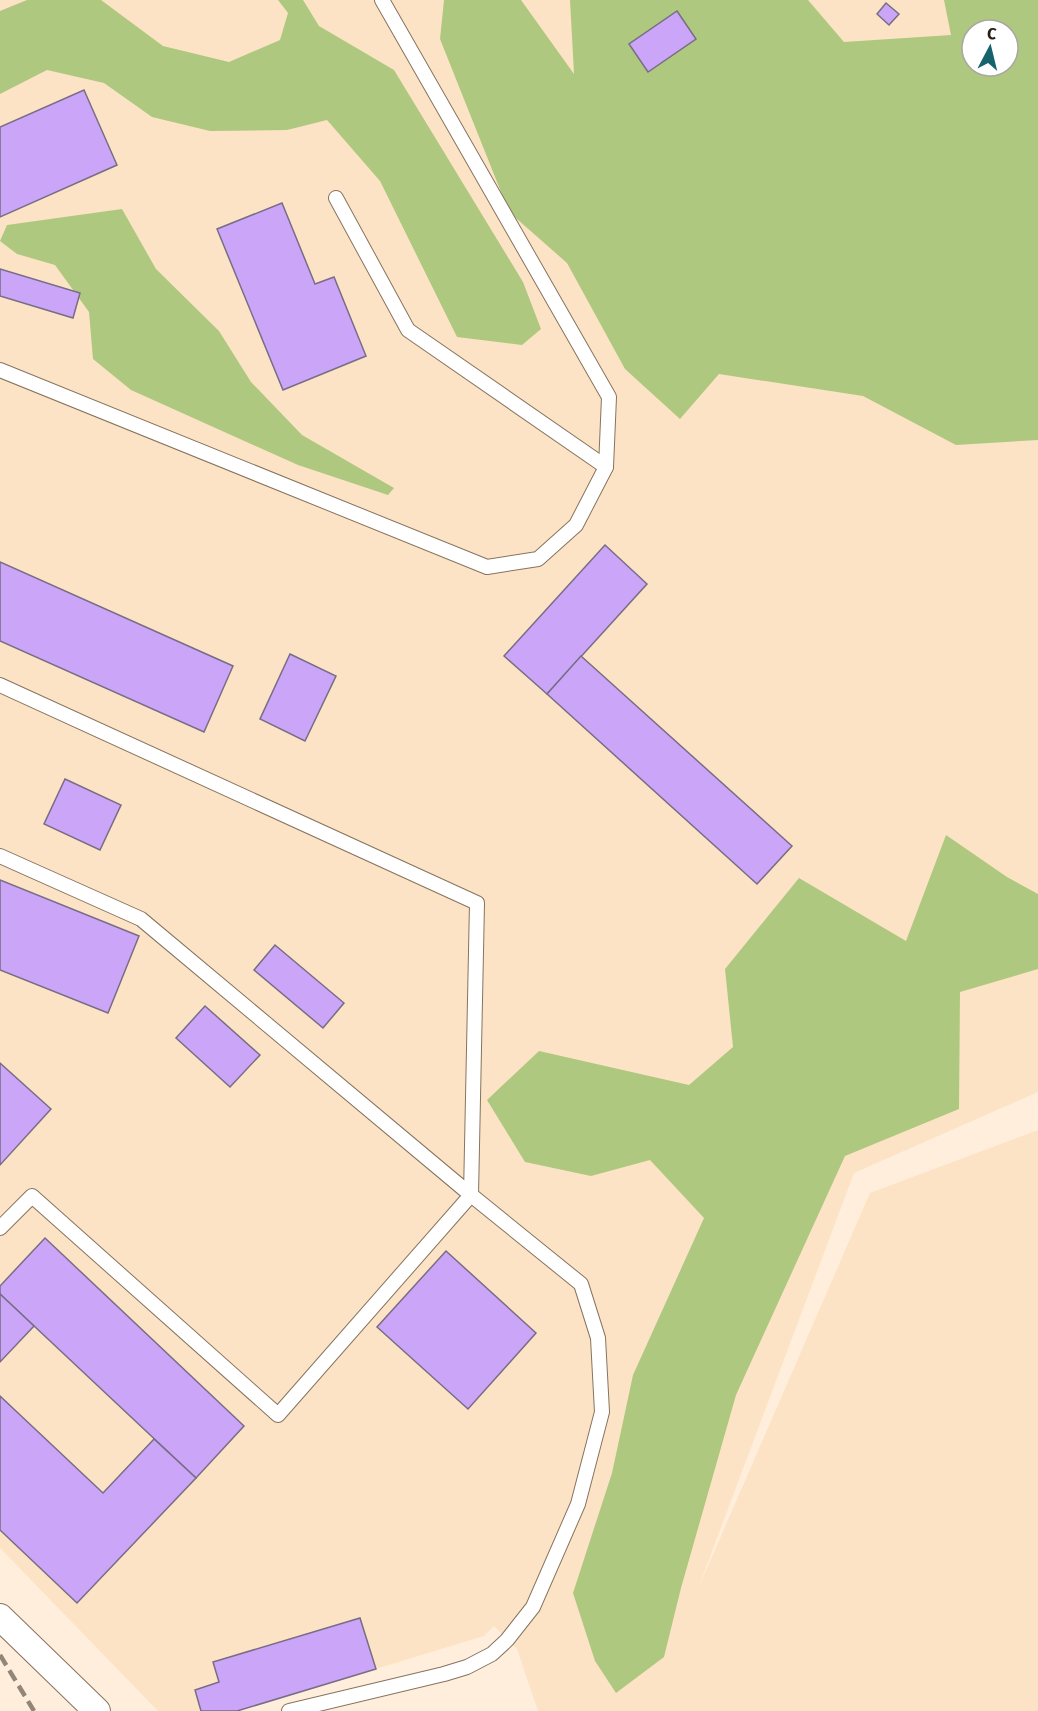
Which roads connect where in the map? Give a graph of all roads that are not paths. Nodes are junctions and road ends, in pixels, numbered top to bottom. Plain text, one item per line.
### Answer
1 (381, 0) edge
2 (336, 198) dead end
3 (0, 370) edge
4 (606, 467) junction
5 (0, 686) edge
6 (0, 856) edge
7 (471, 1195) junction
8 (0, 1228) edge
9 (0, 1617) edge
10 (97, 1711) edge
11 (290, 1711) edge

1 - 4 lane
2 - 4 lane
3 - 4 lane
5 - 7 lane
6 - 7 lane
7 - 8 lane
7 - 11 lane
9 - 10 street

